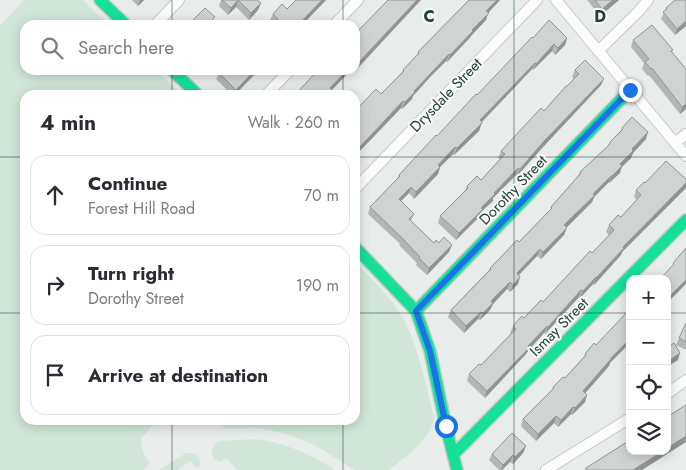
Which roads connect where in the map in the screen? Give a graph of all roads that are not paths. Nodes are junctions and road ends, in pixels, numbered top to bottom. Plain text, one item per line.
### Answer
1 (100, 0) edge
2 (179, 0) edge
3 (358, 0) edge
4 (537, 0) edge
5 (556, 0) edge
6 (648, 0) edge
7 (121, 20) edge
8 (160, 20) edge
9 (339, 20) edge
10 (598, 51) junction
11 (177, 75) edge
12 (285, 75) edge
13 (193, 90) edge
14 (271, 90) edge
15 (630, 90) junction
16 (686, 134) edge
17 (675, 144) junction
18 (686, 156) edge
19 (360, 184) edge
20 (686, 220) edge
21 (360, 253) edge
22 (416, 311) junction
23 (686, 380) edge
24 (671, 391) edge
25 (626, 420) edge
26 (454, 455) junction
27 (457, 470) edge
28 (546, 470) edge

1 - 7 street
2 - 8 street
3 - 9 street
4 - 19 street, Drysdale Street
5 - 10 street
6 - 10 street
10 - 15 street
11 - 13 street
12 - 14 street
15 - 17 street
15 - 22 street, Dorothy Street
16 - 17 street
17 - 18 street
20 - 26 street, Ismay Street
21 - 22 street
22 - 26 street
23 - 24 street
25 - 28 street
26 - 27 street

